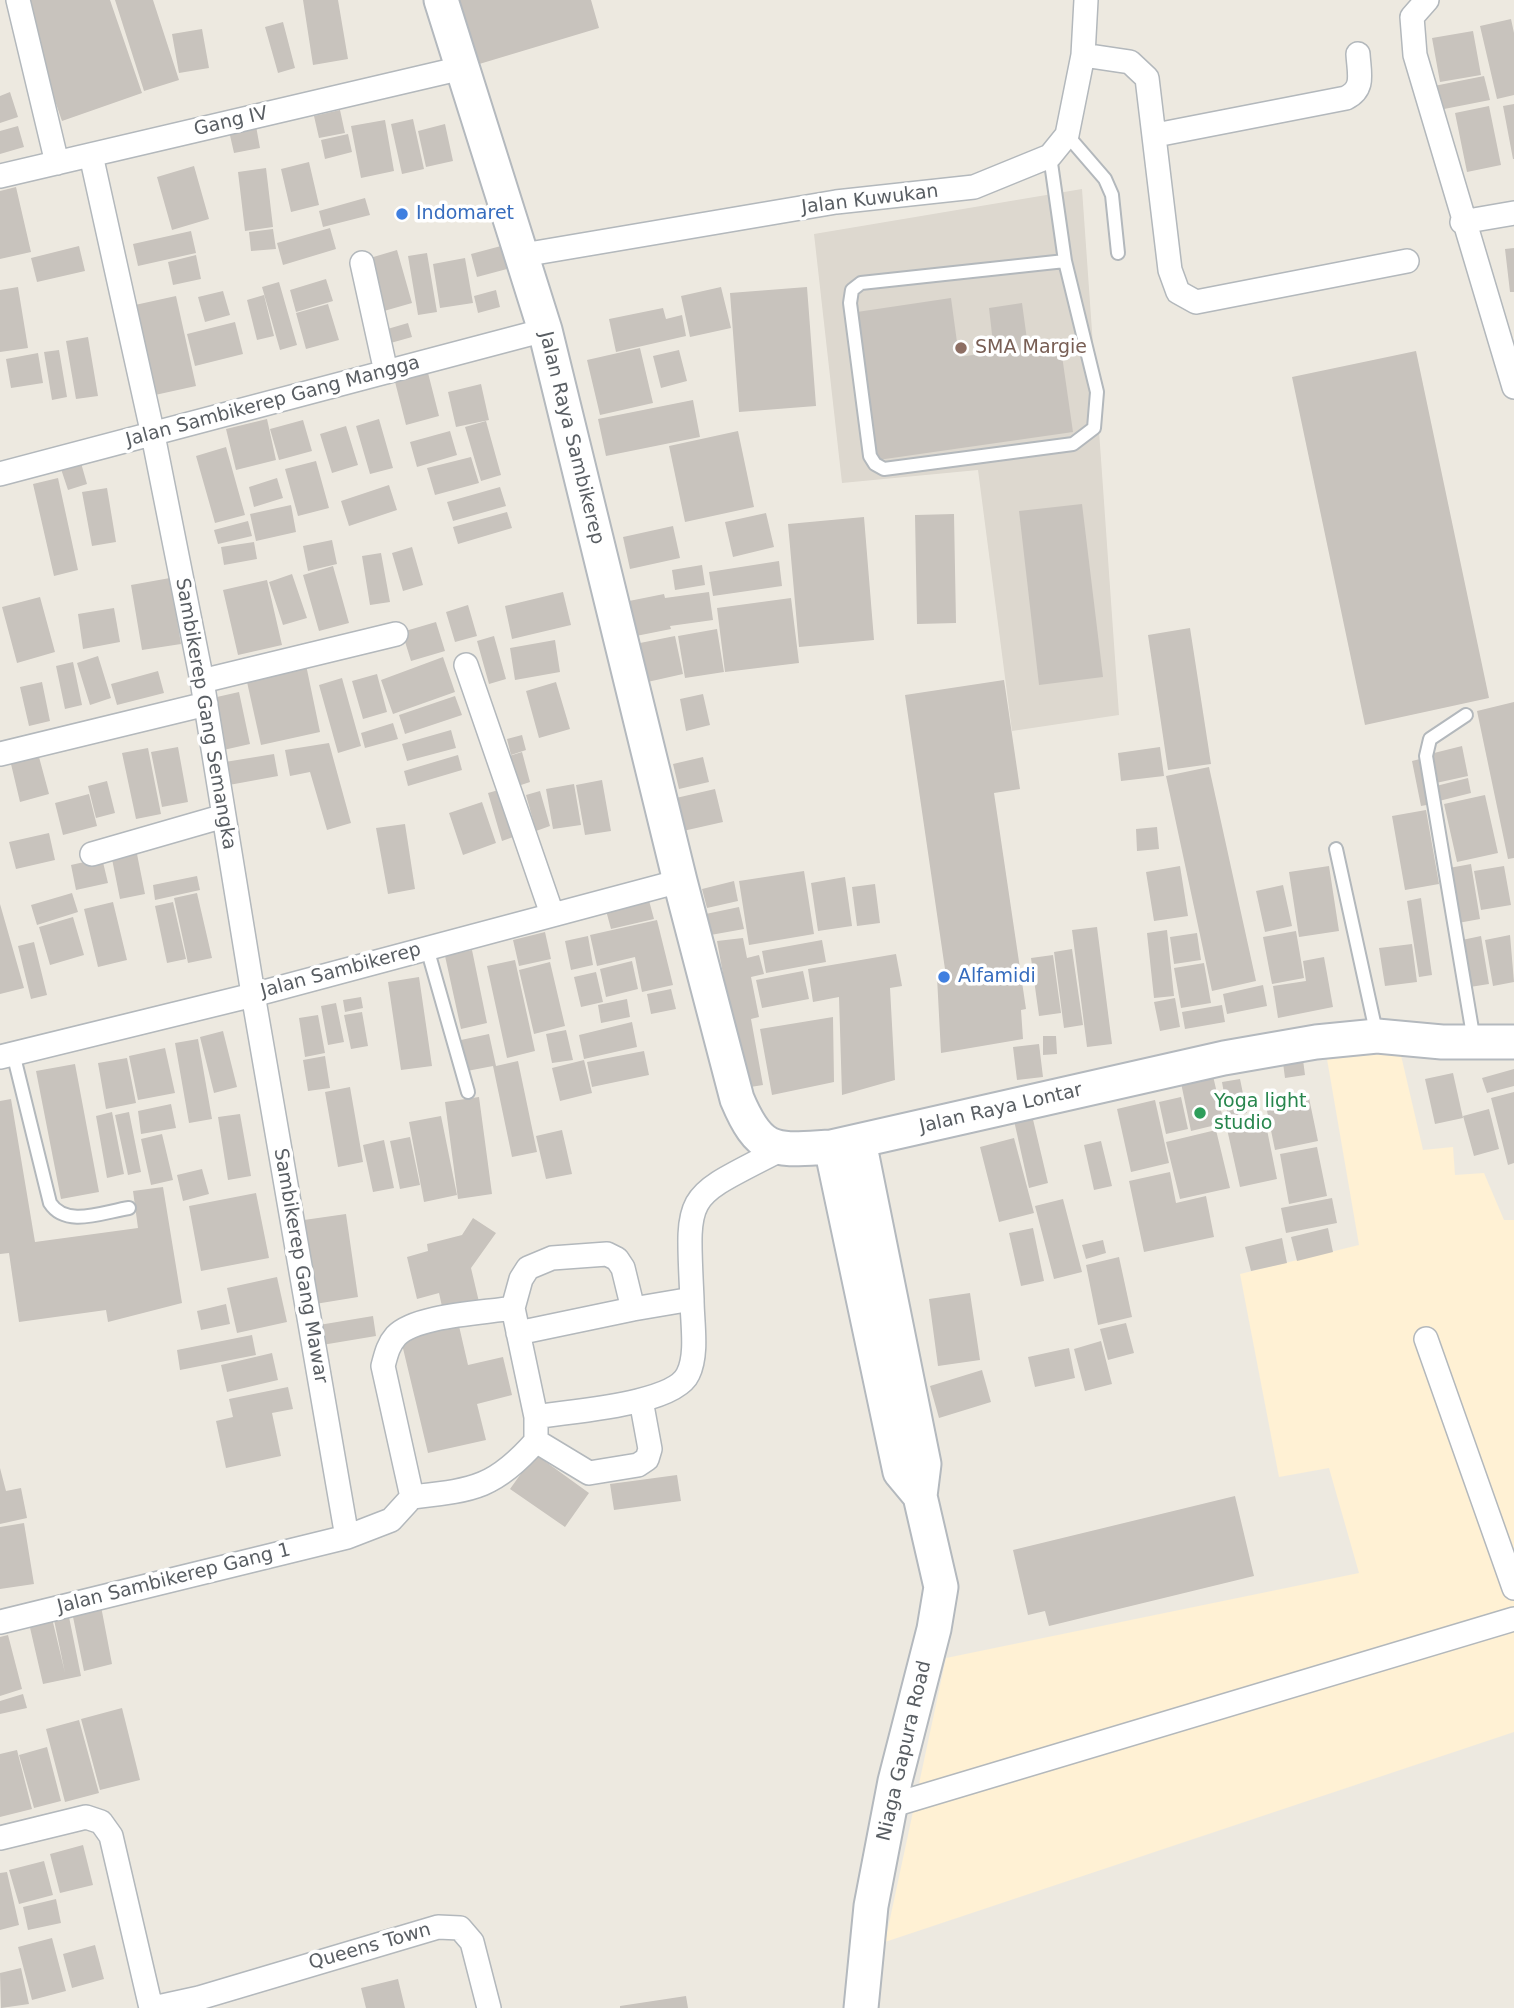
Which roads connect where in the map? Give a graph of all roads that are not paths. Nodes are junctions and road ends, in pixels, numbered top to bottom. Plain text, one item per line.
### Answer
1 (18, 0) edge
2 (441, 0) edge
3 (1086, 0) edge
4 (1427, 0) edge
5 (1358, 54) dead end
6 (1083, 55) junction
7 (461, 68) junction
8 (1067, 135) junction
9 (1156, 135) junction
10 (91, 155) junction
11 (1050, 156) junction
12 (57, 163) junction
13 (0, 176) edge
14 (1514, 213) edge
15 (1462, 222) junction
16 (1118, 253) dead end
17 (523, 255) junction
18 (1065, 261) junction
19 (1407, 261) dead end
20 (362, 263) dead end
21 (545, 330) junction
22 (386, 372) junction
23 (1514, 387) edge
24 (153, 435) junction
25 (0, 474) edge
26 (396, 634) dead end
27 (466, 665) dead end
28 (202, 681) junction
29 (206, 704) junction
30 (1466, 715) dead end
31 (0, 754) edge
32 (224, 817) junction
33 (1336, 849) dead end
34 (92, 854) dead end
35 (680, 881) junction
36 (552, 914) junction
37 (427, 947) junction
38 (253, 995) junction
39 (1377, 1036) junction
40 (1475, 1042) junction
41 (1514, 1042) edge
42 (7, 1055) edge
43 (468, 1092) dead end
44 (845, 1144) junction
45 (779, 1150) junction
46 (129, 1208) dead end
47 (692, 1299) junction
48 (513, 1308) junction
49 (633, 1309) junction
50 (518, 1333) junction
51 (1426, 1339) dead end
52 (641, 1400) junction
53 (536, 1417) junction
54 (536, 1441) junction
55 (412, 1497) junction
56 (347, 1536) junction
57 (1514, 1588) edge
58 (1514, 1619) edge
59 (0, 1622) edge
60 (890, 1807) junction
61 (0, 1838) edge
62 (152, 2008) edge
63 (489, 2008) edge
64 (861, 2008) edge

1 - 12 street
2 - 7 street, Jalan Raya Sambikerep
3 - 6 street, Jalan Kuwukan
4 - 15 street
5 - 9 street
6 - 8 street, Jalan Kuwukan
6 - 9 street
7 - 10 street, Gang IV
7 - 17 street, Jalan Raya Sambikerep
8 - 11 street, Jalan Kuwukan
8 - 16 lane
9 - 19 street
10 - 12 street, Gang IV
10 - 24 street, Sambikerep Gang Semangka
11 - 17 street, Jalan Kuwukan
11 - 18 lane
12 - 13 street, Gang IV
14 - 15 street
15 - 23 street
17 - 21 street, Jalan Raya Sambikerep
18 - 18 lane
20 - 22 street
21 - 22 street, Jalan Sambikerep Gang Mangga
21 - 35 street, Jalan Raya Sambikerep
22 - 24 street, Jalan Sambikerep Gang Mangga
24 - 25 street, Jalan Sambikerep Gang Mangga
24 - 28 street, Sambikerep Gang Semangka
26 - 28 street
27 - 36 street
28 - 29 street, Sambikerep Gang Semangka
29 - 31 street
29 - 32 street, Sambikerep Gang Semangka
30 - 40 lane
32 - 34 street
32 - 38 street, Sambikerep Gang Semangka
33 - 39 lane
35 - 36 street, Jalan Sambikerep
35 - 45 street
36 - 37 street, Jalan Sambikerep
37 - 38 street, Jalan Sambikerep
37 - 43 lane
38 - 42 street, Jalan Sambikerep
38 - 56 street, Sambikerep Gang Mawar
39 - 40 street, Jalan Raya Lontar
39 - 44 street, Jalan Raya Lontar
40 - 41 street, Jalan Raya Lontar
42 - 46 lane
44 - 45 street, Jalan Raya Lontar
44 - 60 street, Niaga Gapura Road
45 - 47 street
47 - 49 street
47 - 52 street
48 - 49 street
48 - 50 street
48 - 55 street
49 - 50 street
50 - 53 street
51 - 57 street
52 - 53 street
52 - 54 street
53 - 54 street
54 - 55 street
55 - 56 street, Jalan Sambikerep Gang 1
56 - 59 street, Jalan Sambikerep Gang 1
58 - 60 street
60 - 64 street, Niaga Gapura Road
61 - 62 street
62 - 63 street, Queens Town

